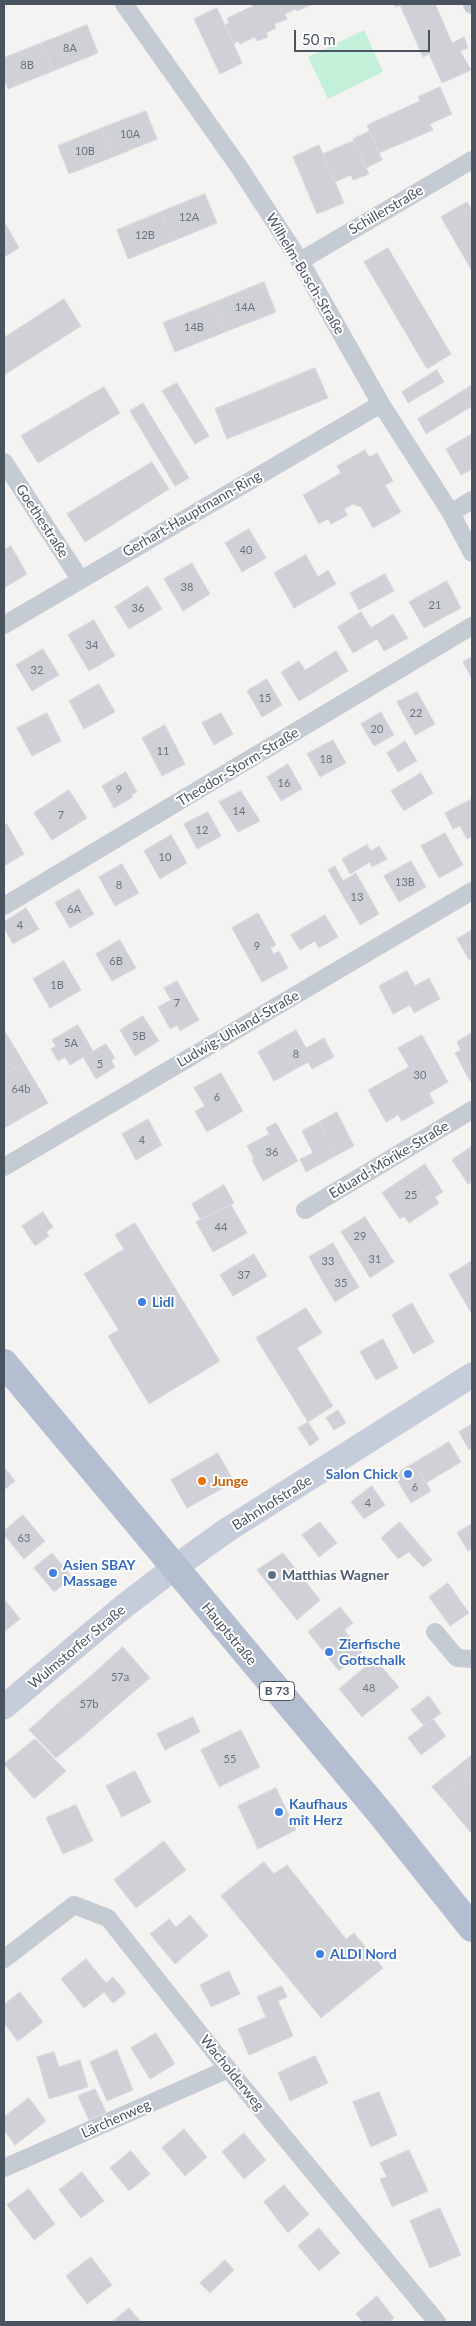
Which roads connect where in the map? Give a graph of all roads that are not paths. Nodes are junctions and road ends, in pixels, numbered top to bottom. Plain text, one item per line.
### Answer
1 (124, 4) edge
2 (472, 160) edge
3 (300, 261) junction
4 (381, 404) junction
5 (4, 462) edge
6 (472, 500) edge
7 (451, 513) junction
8 (472, 553) edge
9 (80, 579) junction
10 (4, 624) edge
11 (472, 626) edge
12 (472, 891) edge
13 (4, 906) edge
14 (472, 1110) edge
15 (4, 1167) edge
16 (305, 1210) dead end
17 (4, 1363) edge
18 (472, 1375) edge
19 (174, 1568) junction
20 (435, 1632) dead end
21 (472, 1659) edge
22 (4, 1707) edge
23 (472, 1928) edge
24 (4, 1959) edge
25 (228, 2069) junction
26 (4, 2168) edge
27 (437, 2322) edge

1 - 3 street, Wilhelm-Busch-Straße
2 - 3 street, Schillerstraße
3 - 4 street, Wilhelm-Busch-Straße
4 - 7 street, Wilhelm-Busch-Straße
4 - 9 street, Gerhart-Hauptmann-Ring
5 - 9 street, Goethestraße
6 - 7 street
7 - 8 street, Wilhelm-Busch-Straße
9 - 10 street, Gerhart-Hauptmann-Ring
11 - 13 street, Theodor-Storm-Straße
12 - 15 street, Ludwig-Uhland-Straße
14 - 16 street, Eduard-Mörike-Straße
17 - 19 main road, Hauptstraße / B 73
18 - 19 street, Bahnhofstraße
19 - 22 street, Wulmstorfer Straße
19 - 23 main road, Hauptstraße / B 73
20 - 21 street
24 - 25 street, Wacholderweg
25 - 26 street, Lärchenweg
25 - 27 street, Wacholderweg

